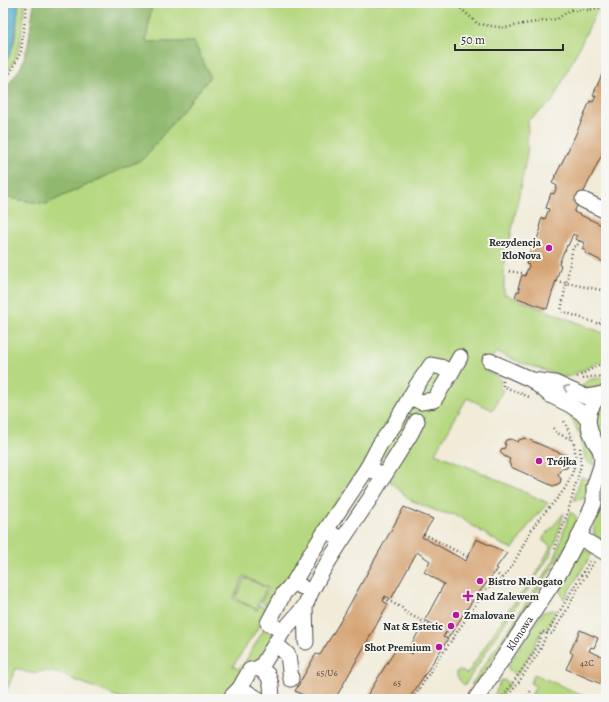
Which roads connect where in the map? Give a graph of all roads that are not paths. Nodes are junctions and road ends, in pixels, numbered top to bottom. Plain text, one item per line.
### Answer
1 (583, 200) dead end
2 (606, 211) edge
3 (460, 357) dead end
4 (490, 361) dead end
5 (451, 373) junction
6 (532, 380) junction
7 (603, 394) edge
8 (411, 397) junction
9 (588, 420) junction
10 (417, 421) dead end
11 (603, 450) edge
12 (368, 467) junction
13 (383, 477) junction
14 (606, 491) edge
15 (594, 503) junction
16 (326, 530) junction
17 (579, 537) junction
18 (342, 540) junction
19 (600, 554) edge
20 (294, 582) junction
21 (311, 592) junction
22 (305, 606) junction
23 (279, 637) junction
24 (306, 642) dead end
25 (259, 668) junction
26 (292, 679) dead end
27 (236, 693) edge
28 (258, 699) edge
29 (272, 699) edge
30 (476, 699) edge

1 - 2 street
3 - 5 street
4 - 6 street
5 - 8 street
5 - 8 street
7 -> 6 street
6 - 9 street
7 - 9 street
8 - 12 street
9 - 11 street
10 - 13 street
11 - 15 street
12 - 13 street
12 - 16 street
13 - 18 street
14 - 15 street
15 - 17 street, Klonowa
16 - 18 street
16 - 20 street
17 - 19 street
17 - 30 street, Klonowa
18 - 21 street
20 - 21 street
20 - 23 street
21 - 22 street
22 - 23 street
22 - 24 street
23 - 25 street
23 - 26 street
25 - 27 street
25 - 29 street
27 - 28 street

